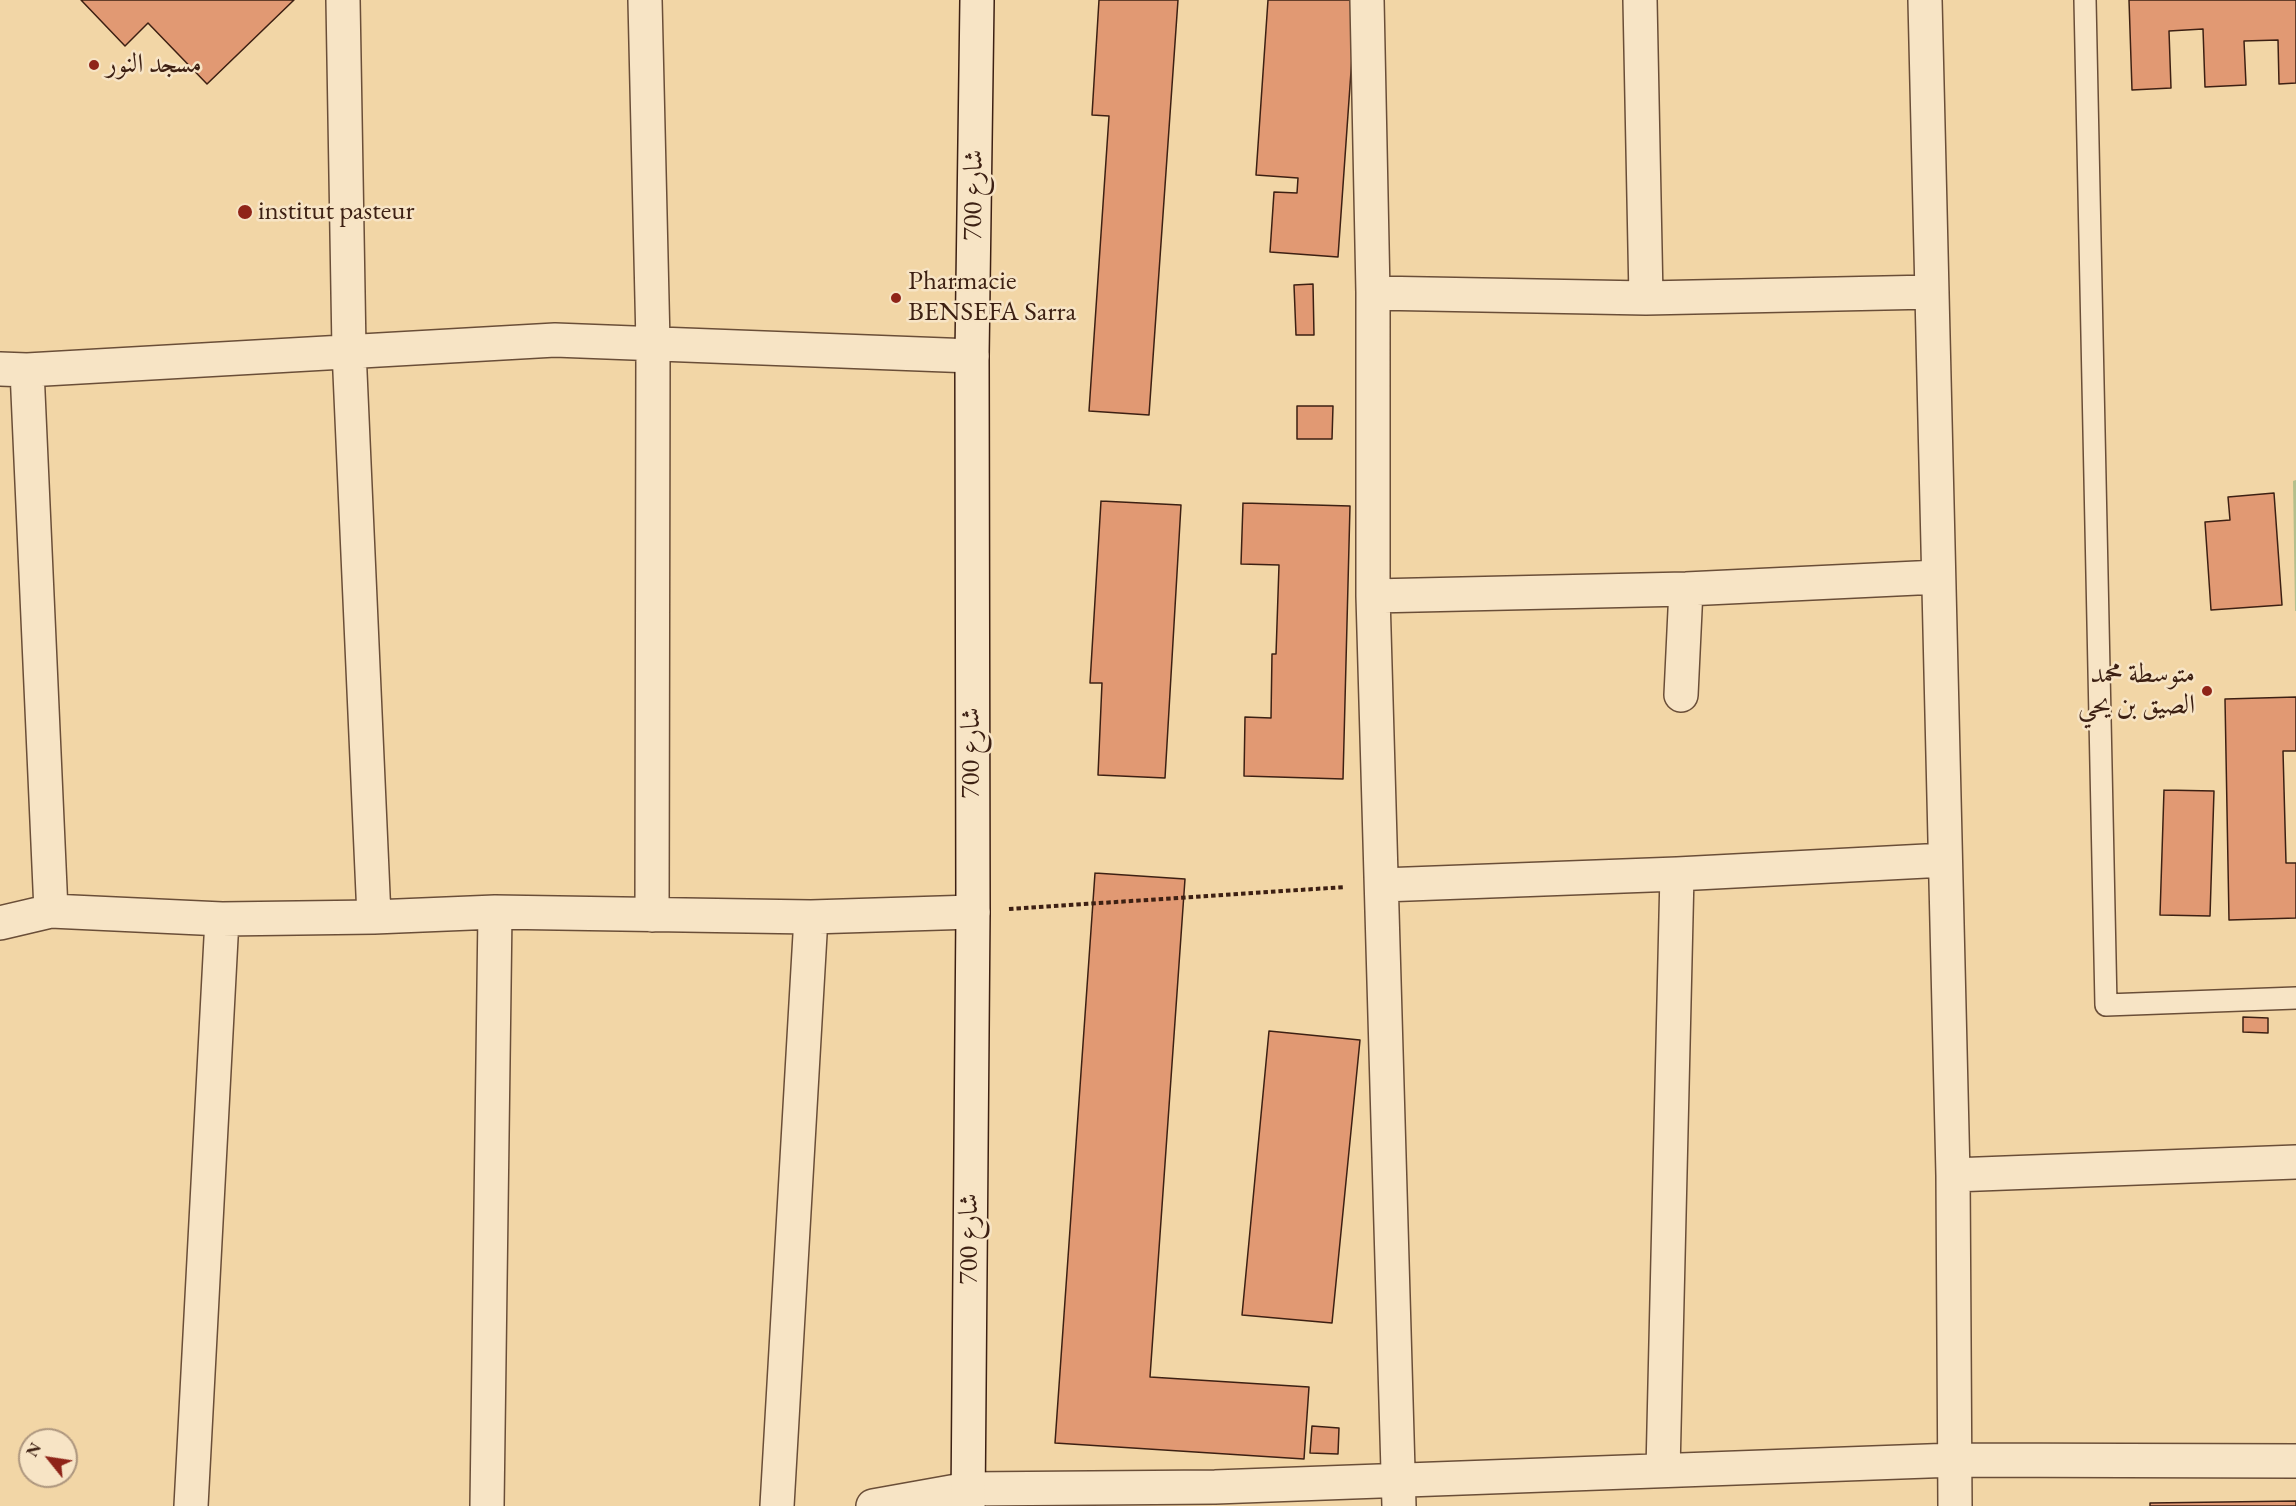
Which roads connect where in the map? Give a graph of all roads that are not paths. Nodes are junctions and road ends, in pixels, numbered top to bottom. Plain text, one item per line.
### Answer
1 (343, 0) edge
2 (645, 0) edge
3 (977, 0) edge
4 (1367, 0) edge
5 (1640, 0) edge
6 (1925, 0) edge
7 (2085, 0) edge
8 (1932, 292) junction
9 (1373, 293) junction
10 (1646, 298) junction
11 (653, 343) junction
12 (349, 350) junction
13 (972, 356) junction
14 (14, 369) edge
15 (1938, 577) junction
16 (1686, 589) junction
17 (1373, 596) junction
18 (1681, 695) dead end
19 (1945, 860) junction
20 (1677, 874) junction
21 (1382, 885) junction
22 (51, 910) junction
23 (495, 912) junction
24 (973, 912) junction
25 (652, 915) junction
26 (374, 917) junction
27 (811, 917) junction
28 (222, 919) junction
29 (0, 923) edge
30 (2296, 998) edge
31 (2296, 1162) edge
32 (1953, 1175) junction
33 (1955, 1460) junction
34 (2296, 1461) edge
35 (1664, 1470) junction
36 (1399, 1493) edge
37 (968, 1498) edge
38 (192, 1506) edge
39 (487, 1506) edge
40 (777, 1506) edge
41 (873, 1506) edge
42 (1955, 1506) edge

1 - 12 street
2 - 11 street
3 - 13 street, شارع 700
4 - 9 street
5 - 10 street
6 - 8 street
7 - 30 lane
8 - 10 street
8 - 15 street
9 - 10 street
9 - 17 street
11 - 12 street
11 - 13 street
11 - 25 street
12 - 14 street
12 - 26 street
13 - 24 street, شارع 700
14 - 22 street
15 - 16 street
15 - 19 street
16 - 17 street
16 - 18 street
17 - 21 street
19 - 20 street
19 - 32 street
20 - 21 street
20 - 35 street
21 - 36 street
22 - 28 street
22 - 29 street
23 - 25 street
23 - 26 street
23 - 39 street
24 - 27 street
24 - 37 street, شارع 700
25 - 27 street
26 - 28 street
27 - 40 street
28 - 38 street
31 - 32 street
32 - 33 street
33 - 34 street
33 - 35 street
33 - 42 street
35 - 36 street
36 - 37 street
37 - 41 street

